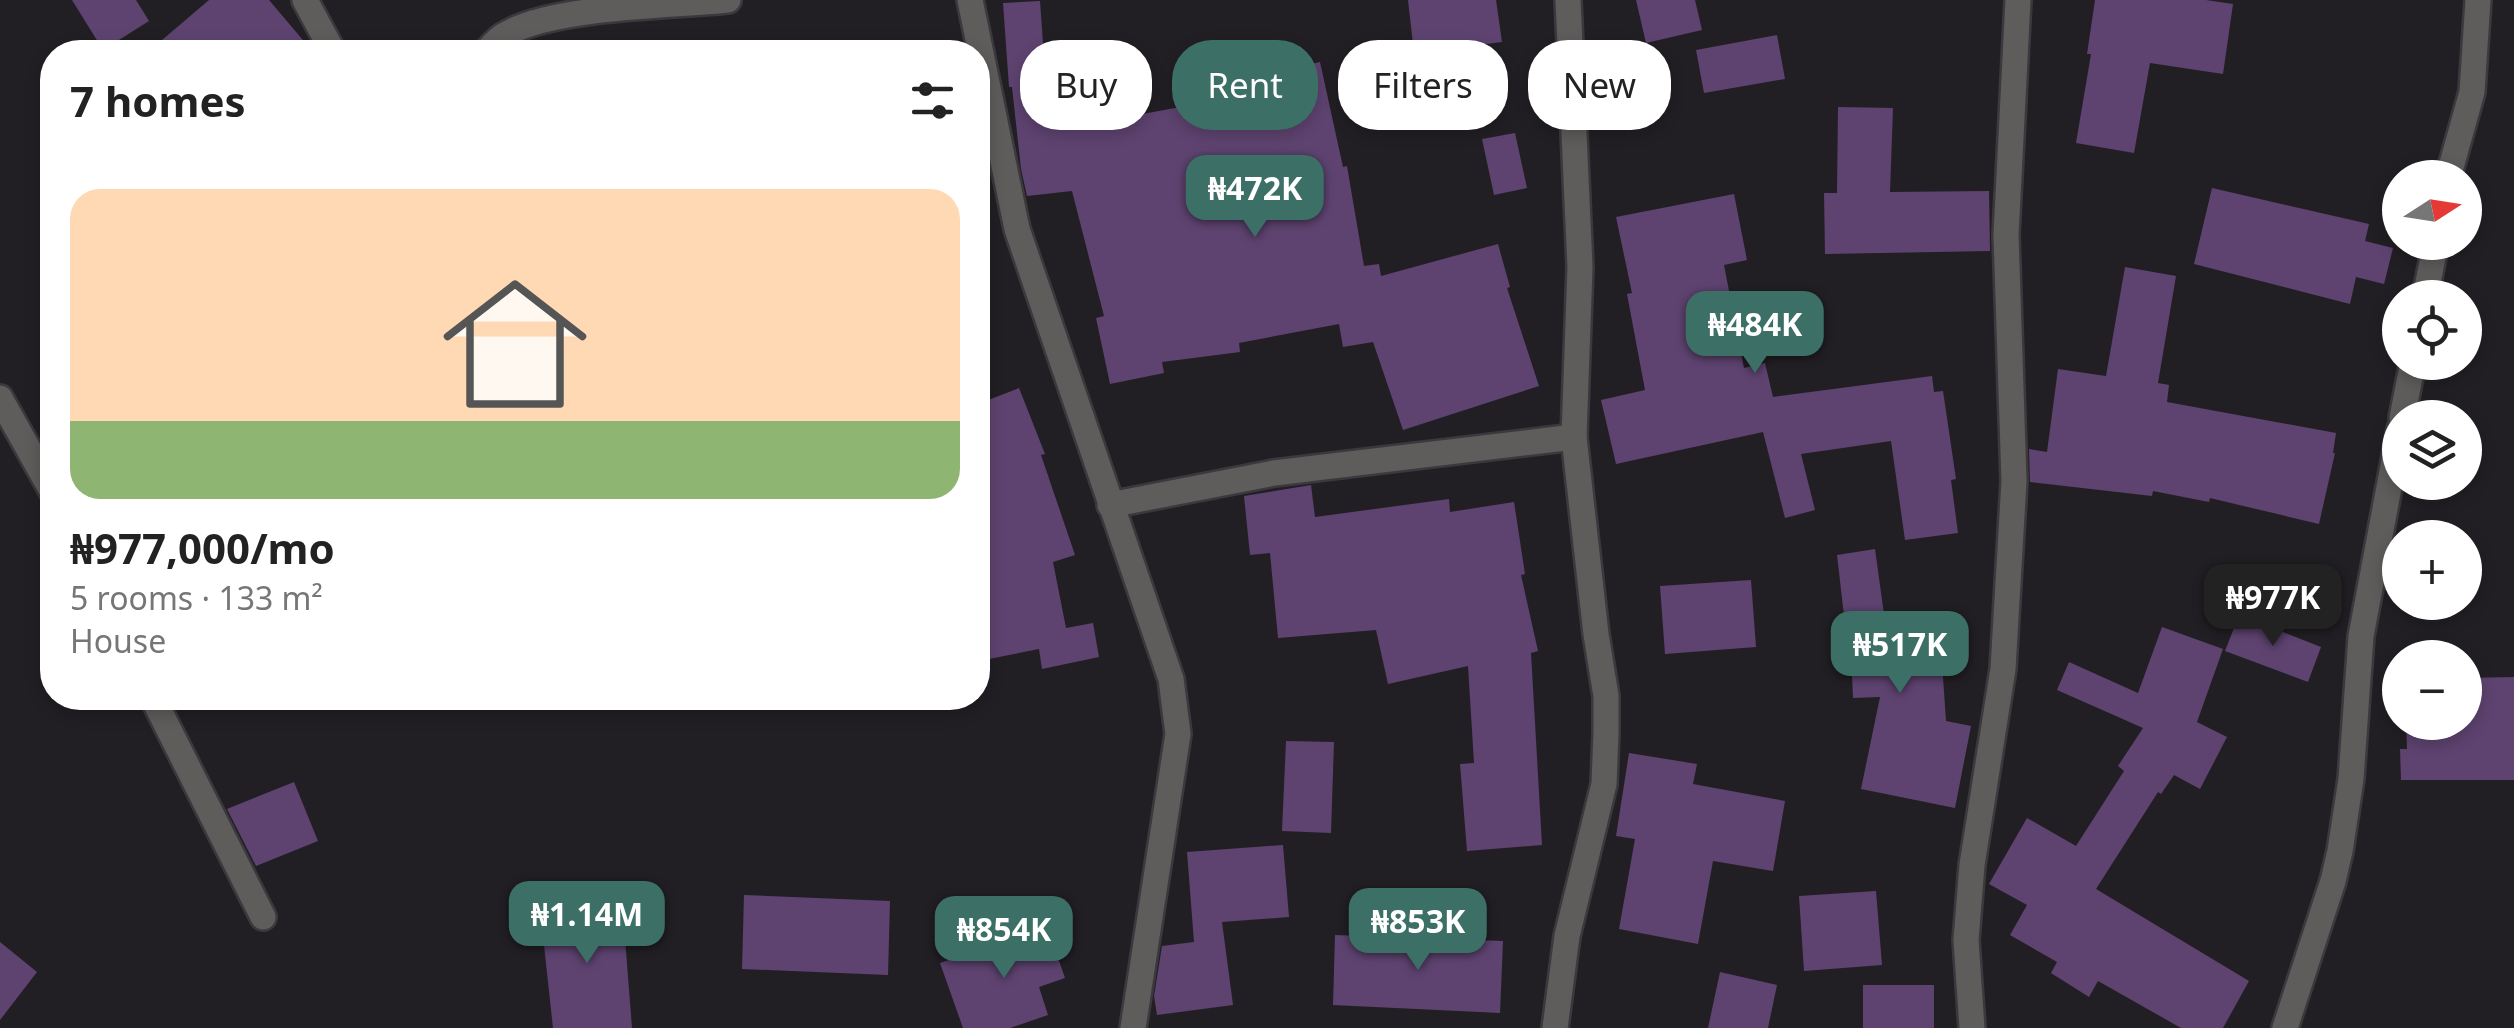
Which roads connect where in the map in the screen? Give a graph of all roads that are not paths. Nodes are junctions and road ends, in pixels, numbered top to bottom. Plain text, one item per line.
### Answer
1 (306, 0) edge
2 (728, 0) edge
3 (970, 0) edge
4 (1568, 0) edge
5 (2018, 0) edge
6 (2478, 0) edge
7 (327, 40) edge
8 (499, 40) edge
9 (978, 40) edge
10 (990, 95) edge
11 (2453, 160) edge
12 (0, 398) edge
13 (1574, 437) junction
14 (40, 470) edge
15 (2386, 500) edge
16 (1110, 505) junction
17 (159, 710) edge
18 (264, 917) dead end
19 (1133, 1028) edge
20 (1555, 1028) edge
21 (1972, 1028) edge
22 (2285, 1028) edge

1 - 7 street
2 - 8 street
3 - 9 street
4 - 13 street
5 - 21 street
6 - 11 street
10 - 16 street
12 - 14 street
13 - 16 street
13 - 20 street
15 - 22 street
16 - 19 street
17 - 18 street

